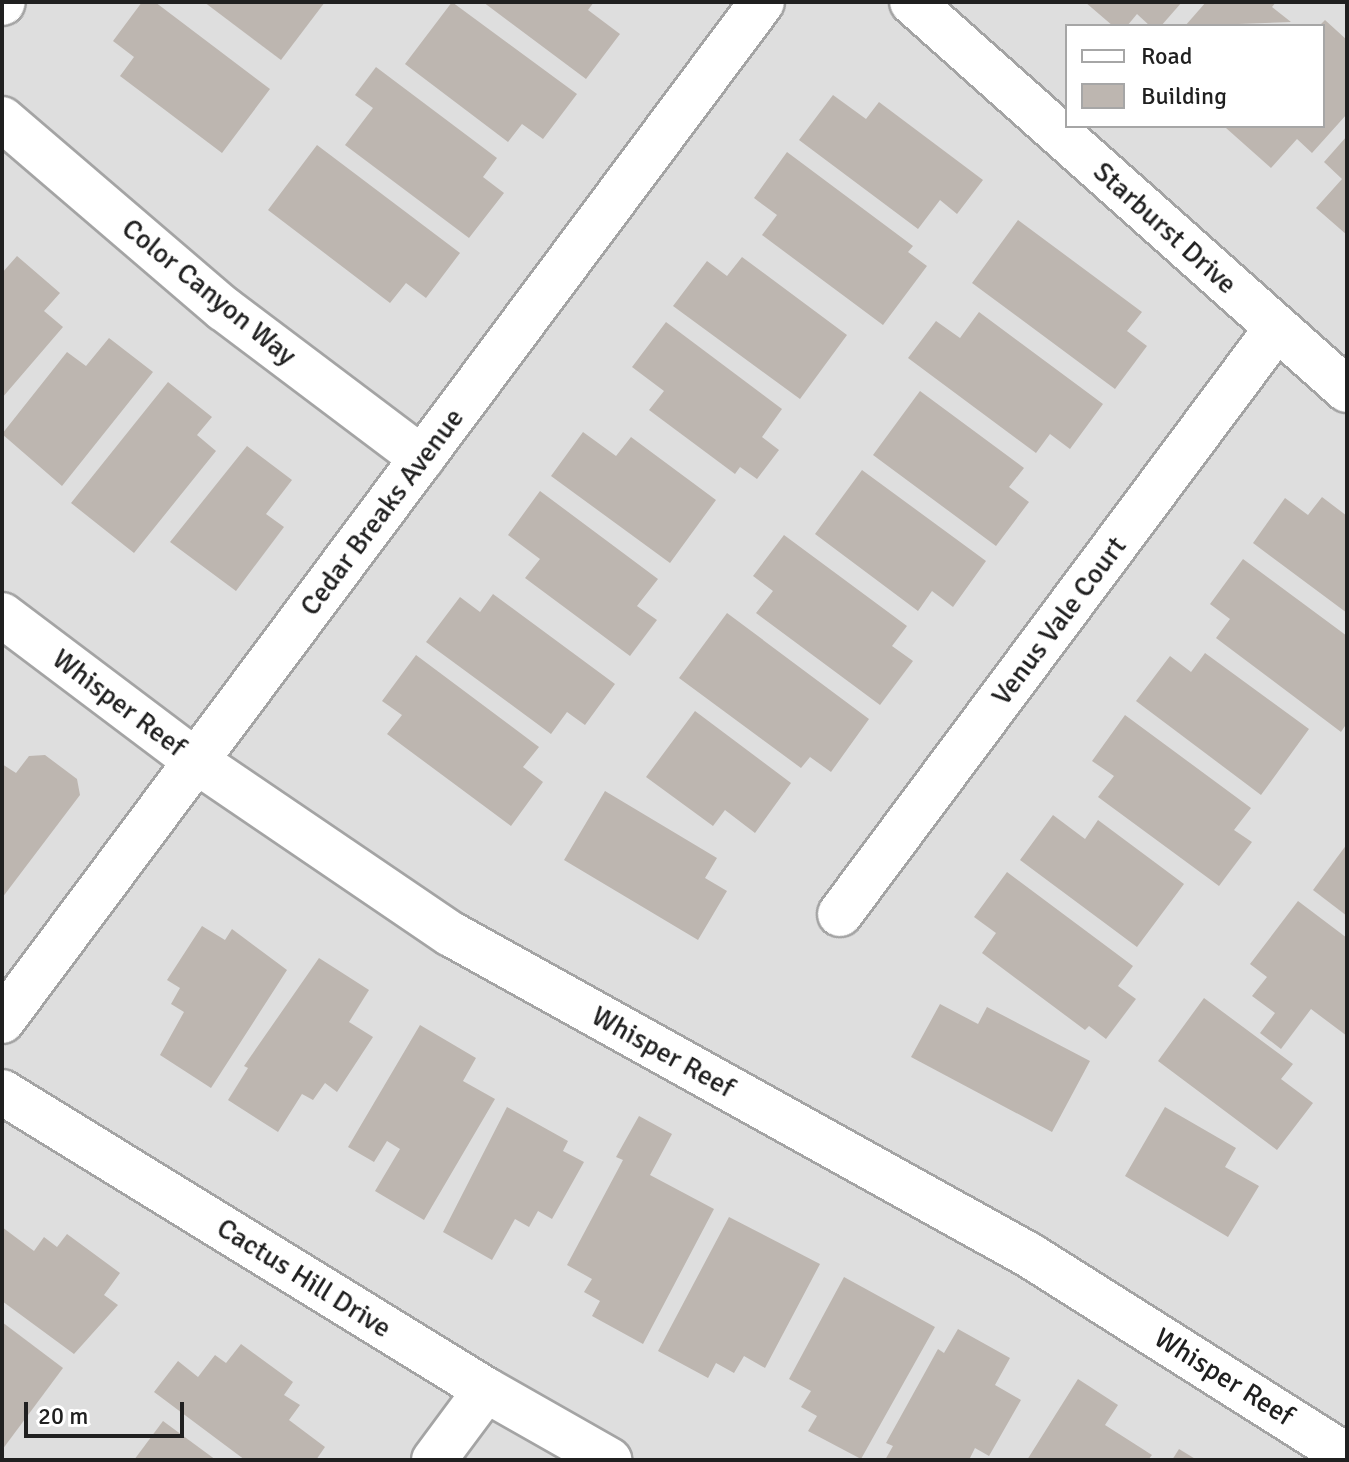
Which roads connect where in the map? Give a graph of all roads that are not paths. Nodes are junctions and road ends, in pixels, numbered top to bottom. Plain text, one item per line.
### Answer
1 (762, 2) edge
2 (912, 2) edge
3 (2, 119) edge
4 (1277, 328) junction
5 (1347, 390) edge
6 (422, 458) junction
7 (2, 615) edge
8 (196, 761) junction
9 (840, 914) dead end
10 (2, 1021) edge
11 (2, 1092) edge
12 (486, 1390) junction
13 (1347, 1456) edge
14 (434, 1460) edge
15 (609, 1460) edge

1 - 6 street, Cedar Breaks Avenue
2 - 4 street, Starburst Drive
3 - 6 street, Color Canyon Way
4 - 5 street, Starburst Drive
4 - 9 street, Venus Vale Court
6 - 8 street, Cedar Breaks Avenue
7 - 8 street, Whisper Reef
8 - 10 street, Cedar Breaks Avenue
8 - 13 street, Whisper Reef
11 - 12 street, Cactus Hill Drive
12 - 14 street
12 - 15 street, Cactus Hill Drive

